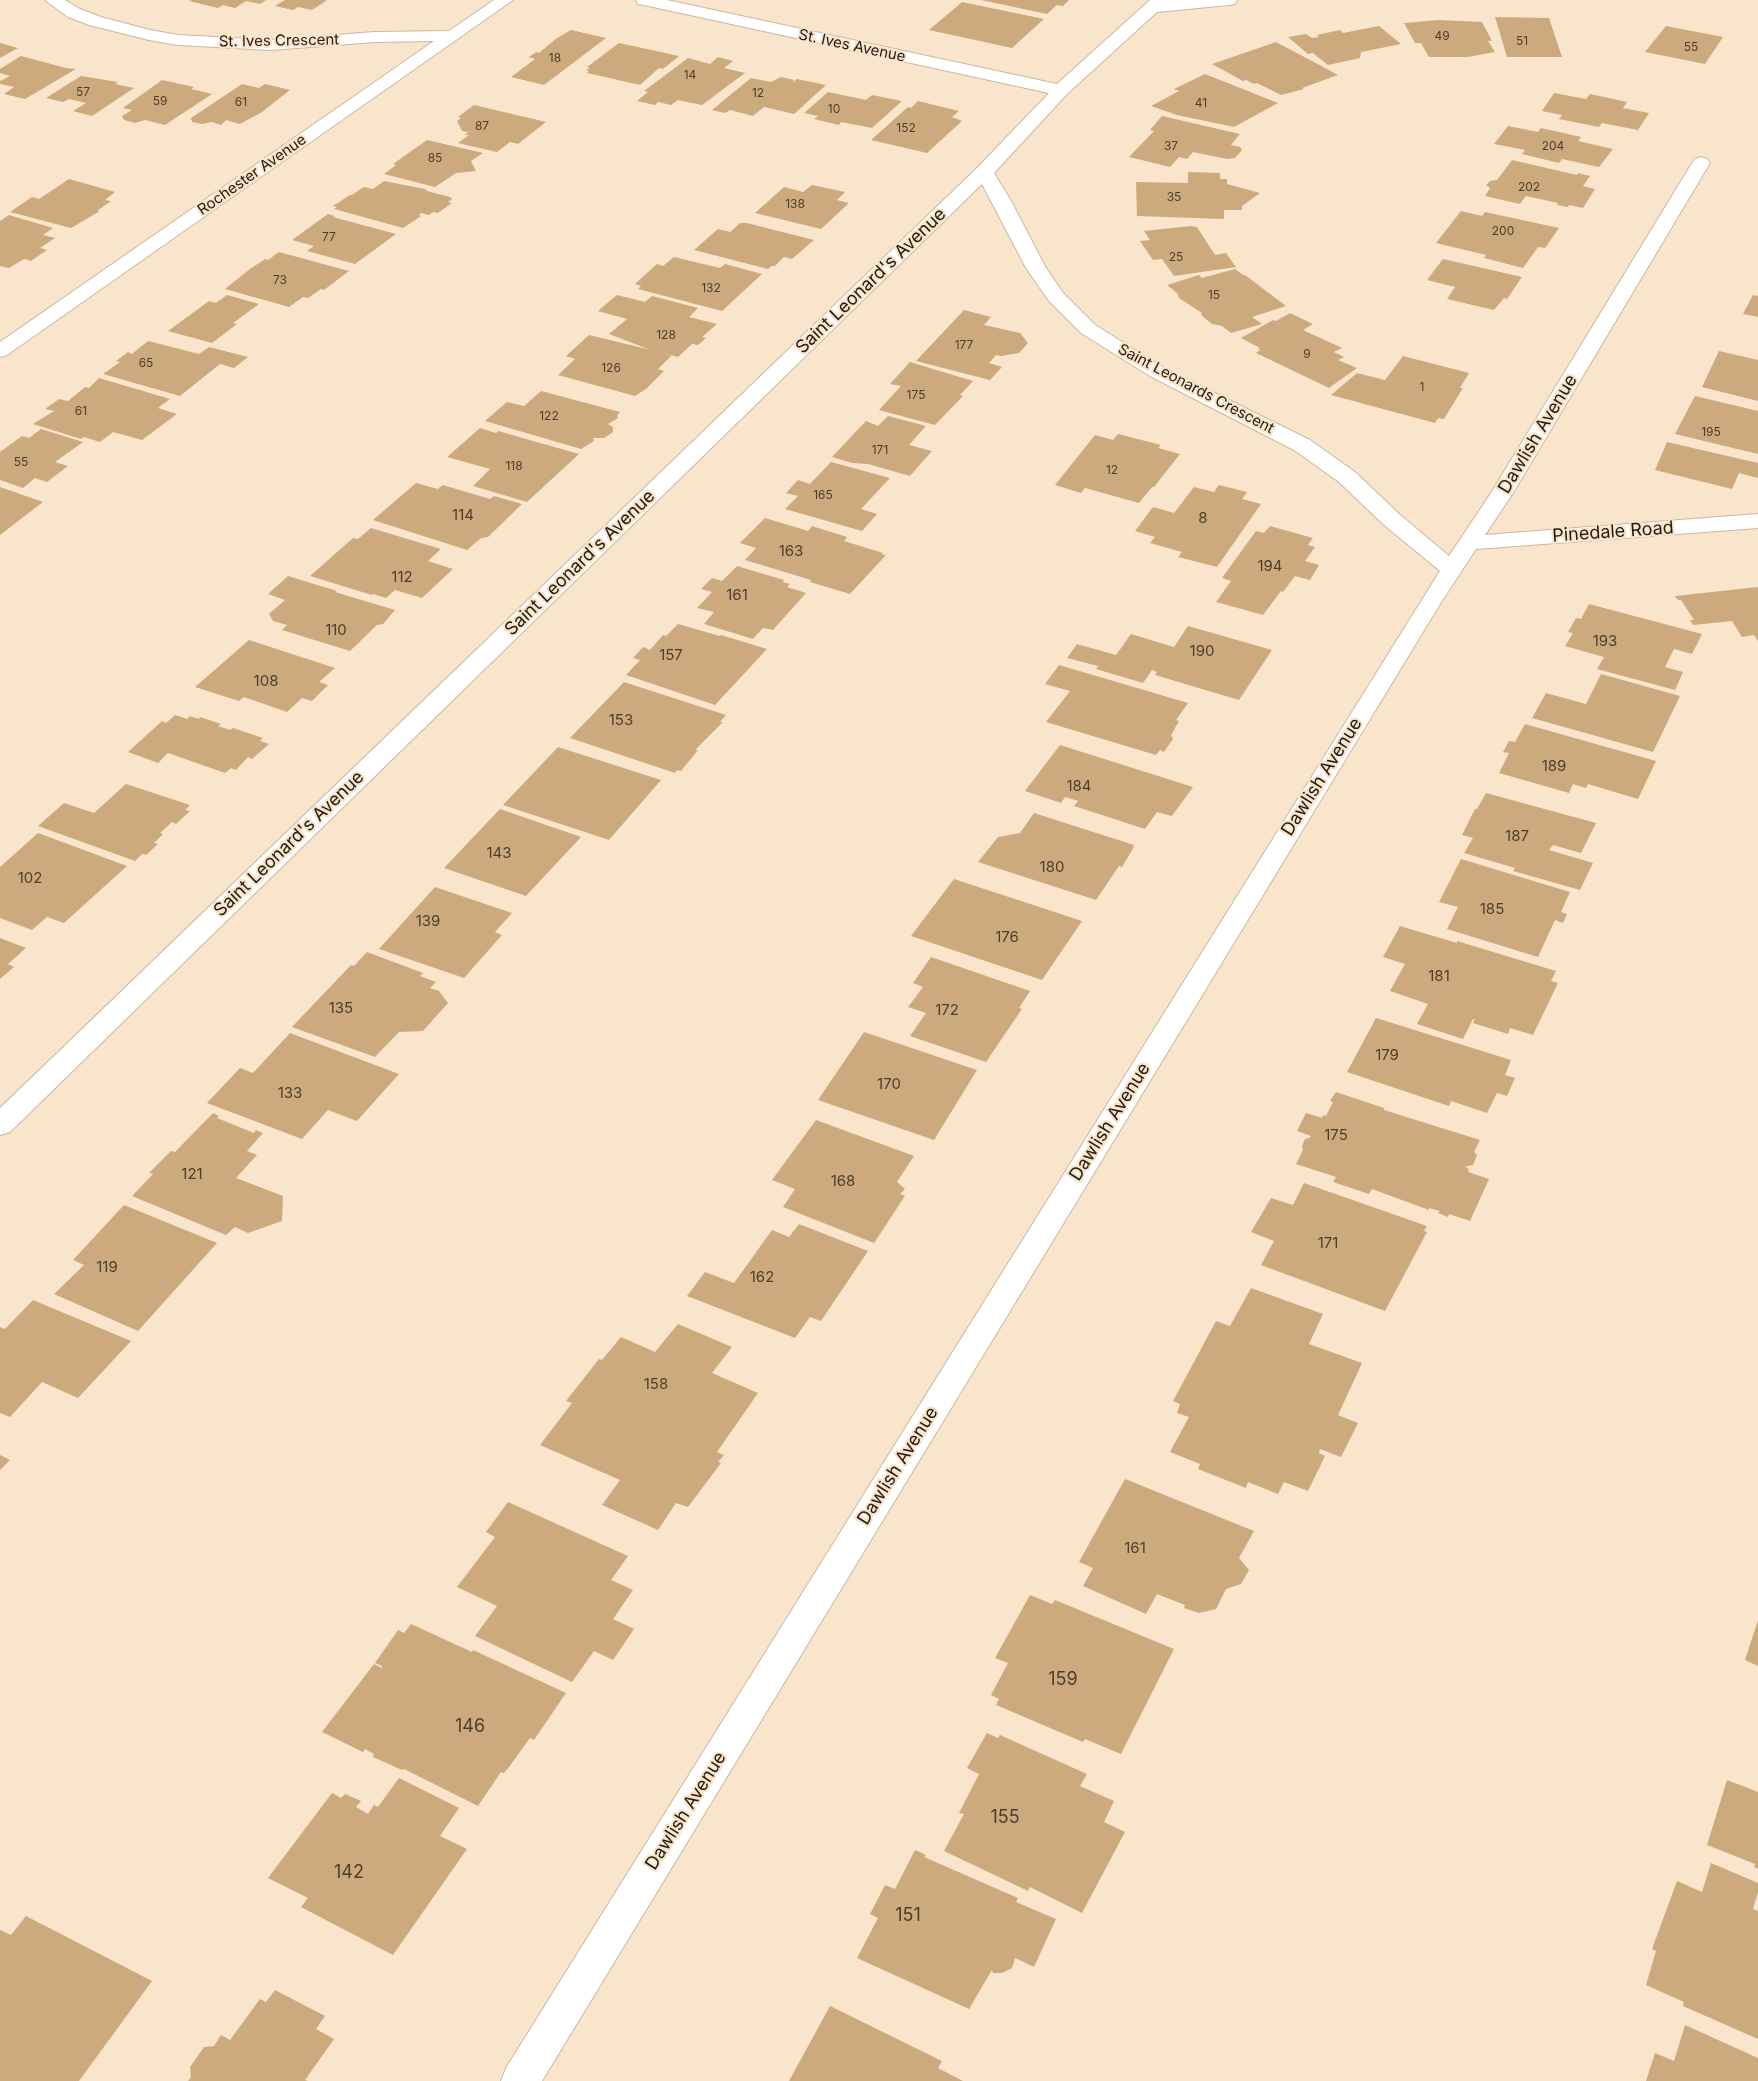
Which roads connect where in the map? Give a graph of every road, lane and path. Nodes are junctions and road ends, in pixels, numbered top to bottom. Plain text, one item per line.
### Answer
1 (53, 0) edge
2 (505, 0) edge
3 (644, 0) edge
4 (1229, 0) edge
5 (1156, 4) edge
6 (452, 36) junction
7 (1061, 90) junction
8 (1701, 162) dead end
9 (984, 172) junction
10 (0, 350) edge
11 (1758, 521) edge
12 (1469, 543) junction
13 (1451, 569) junction
14 (0, 1125) edge
15 (520, 2081) edge

1 - 6 street, St. Ives Crescent
2 - 6 street, Rochester Avenue
3 - 7 street, St. Ives Avenue
4 - 5 street
5 - 7 street, Saint Leonard's Avenue
6 - 10 street, Rochester Avenue
7 - 9 street, Saint Leonard's Avenue
8 - 12 street, Dawlish Avenue
9 - 13 street, Saint Leonards Crescent
9 - 14 street, Saint Leonard's Avenue
11 - 12 street, Pinedale Road
12 - 13 street, Dawlish Avenue
13 - 15 street, Dawlish Avenue

